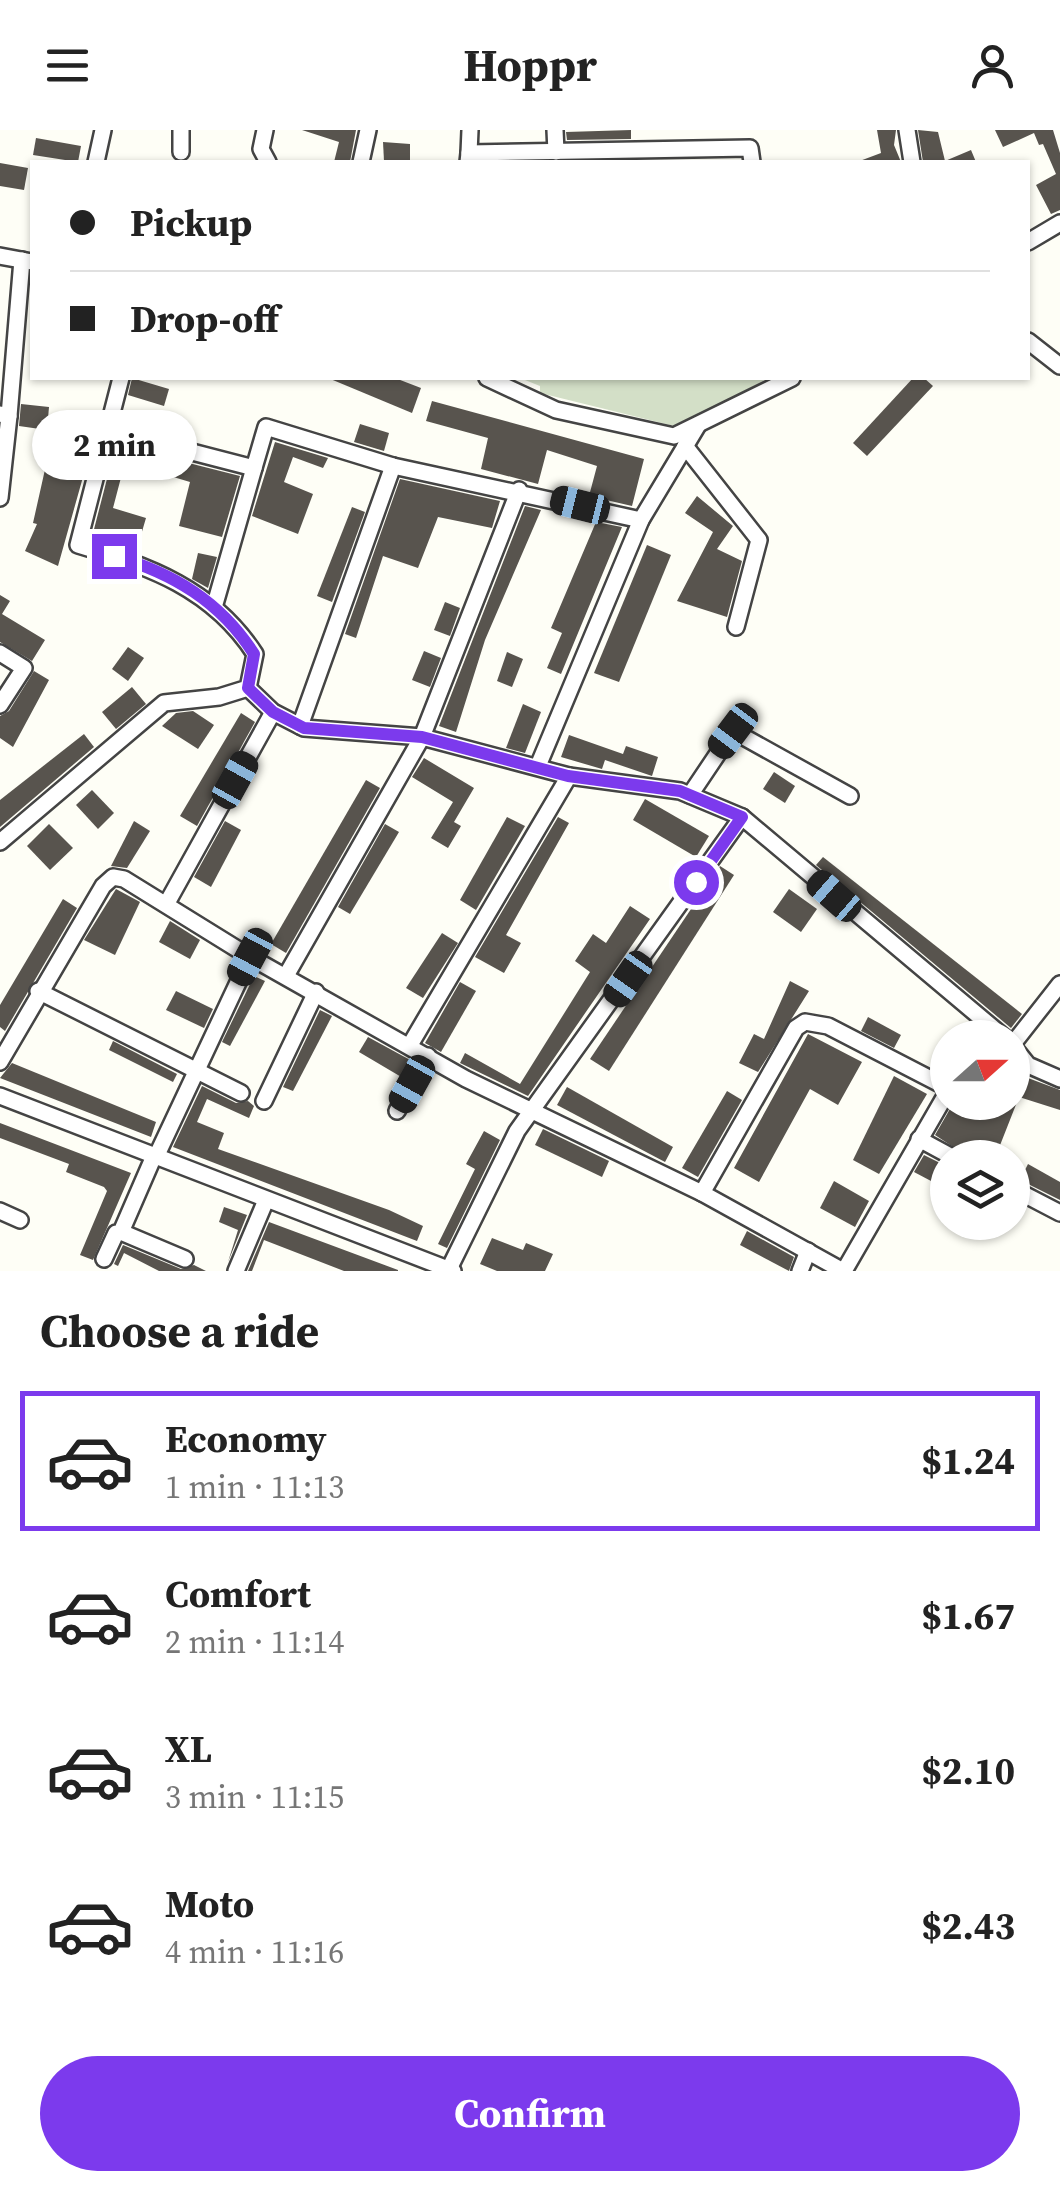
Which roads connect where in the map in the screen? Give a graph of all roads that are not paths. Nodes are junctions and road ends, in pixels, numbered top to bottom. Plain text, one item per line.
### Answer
1 (103, 130) edge
2 (181, 130) edge
3 (266, 130) edge
4 (368, 130) edge
5 (470, 130) edge
6 (555, 130) edge
7 (677, 130) edge
8 (907, 130) edge
9 (678, 149) junction
10 (181, 152) dead end
11 (556, 152) junction
12 (468, 158) edge
13 (96, 160) edge
14 (267, 160) edge
15 (362, 160) edge
16 (752, 160) edge
17 (912, 160) edge
18 (1060, 223) edge
19 (1030, 241) edge
20 (0, 256) edge
21 (27, 261) edge
22 (1030, 343) edge
23 (1060, 366) edge
24 (120, 380) edge
25 (491, 380) edge
26 (788, 380) edge
27 (4, 415) edge
28 (698, 425) junction
29 (108, 430) junction
30 (685, 446) junction
31 (393, 466) junction
32 (254, 468) junction
33 (519, 490) junction
34 (0, 498) edge
35 (641, 520) junction
36 (214, 604) junction
37 (736, 626) dead end
38 (0, 653) edge
39 (248, 688) junction
40 (0, 705) edge
41 (273, 712) junction
42 (300, 726) junction
43 (422, 737) junction
44 (538, 766) junction
45 (568, 776) junction
46 (690, 795) junction
47 (850, 796) dead end
48 (742, 817) junction
49 (0, 842) edge
50 (166, 902) junction
51 (250, 957) junction
52 (287, 974) junction
53 (1060, 984) edge
54 (38, 991) junction
55 (316, 992) junction
56 (987, 1020) edge
57 (410, 1045) junction
58 (428, 1056) junction
59 (0, 1062) edge
60 (194, 1070) junction
61 (1060, 1079) edge
62 (930, 1080) edge
63 (242, 1093) dead end
64 (0, 1096) edge
65 (264, 1101) dead end
66 (536, 1110) junction
67 (397, 1111) dead end
68 (930, 1120) edge
69 (919, 1139) junction
70 (930, 1145) edge
71 (155, 1156) junction
72 (702, 1192) junction
73 (1030, 1197) edge
74 (266, 1200) junction
75 (0, 1211) edge
76 (1060, 1212) edge
77 (20, 1220) dead end
78 (121, 1232) junction
79 (808, 1252) junction
80 (104, 1258) dead end
81 (185, 1258) dead end
82 (450, 1270) edge
83 (236, 1271) edge
84 (800, 1271) edge
85 (844, 1271) edge

1 - 13 street
2 - 10 street
3 - 14 street
4 - 15 street
5 - 12 street
6 - 11 street
7 - 9 street
8 - 17 street
9 - 11 street
9 - 16 street
11 - 12 street
18 - 19 street
20 - 21 street
21 - 27 street
22 - 23 street
24 - 29 street
25 - 28 street
26 - 28 street
27 - 34 street
28 - 30 street
29 - 32 street
29 - 36 street
30 - 35 street
30 - 37 street
31 - 32 street
31 - 33 street
31 - 42 street
32 - 36 street
33 - 35 street
33 - 43 street
35 - 44 street
36 - 39 street
38 - 40 street
39 - 41 street
39 - 49 street
41 - 42 street
41 - 50 street
42 - 43 street
43 - 44 street
43 - 52 street
44 - 45 street
45 - 46 street
45 - 57 street
46 - 47 street
46 - 48 street
48 - 56 street
48 - 66 street
50 - 51 street
50 - 54 street
51 - 52 street
51 - 60 street
52 - 55 street
53 - 61 street
54 - 59 street
54 - 60 street
55 - 57 street
55 - 65 street
57 - 58 street
58 - 66 street
58 - 67 street
60 - 63 street
60 - 71 street
62 - 72 street
64 - 71 street
66 - 72 street
66 - 82 street
68 - 69 street
69 - 70 street
69 - 85 street
71 - 74 street
71 - 78 street
72 - 79 street
73 - 76 street
74 - 82 street
74 - 83 street
75 - 77 street
78 - 80 street
78 - 81 street
79 - 84 street
79 - 85 street

